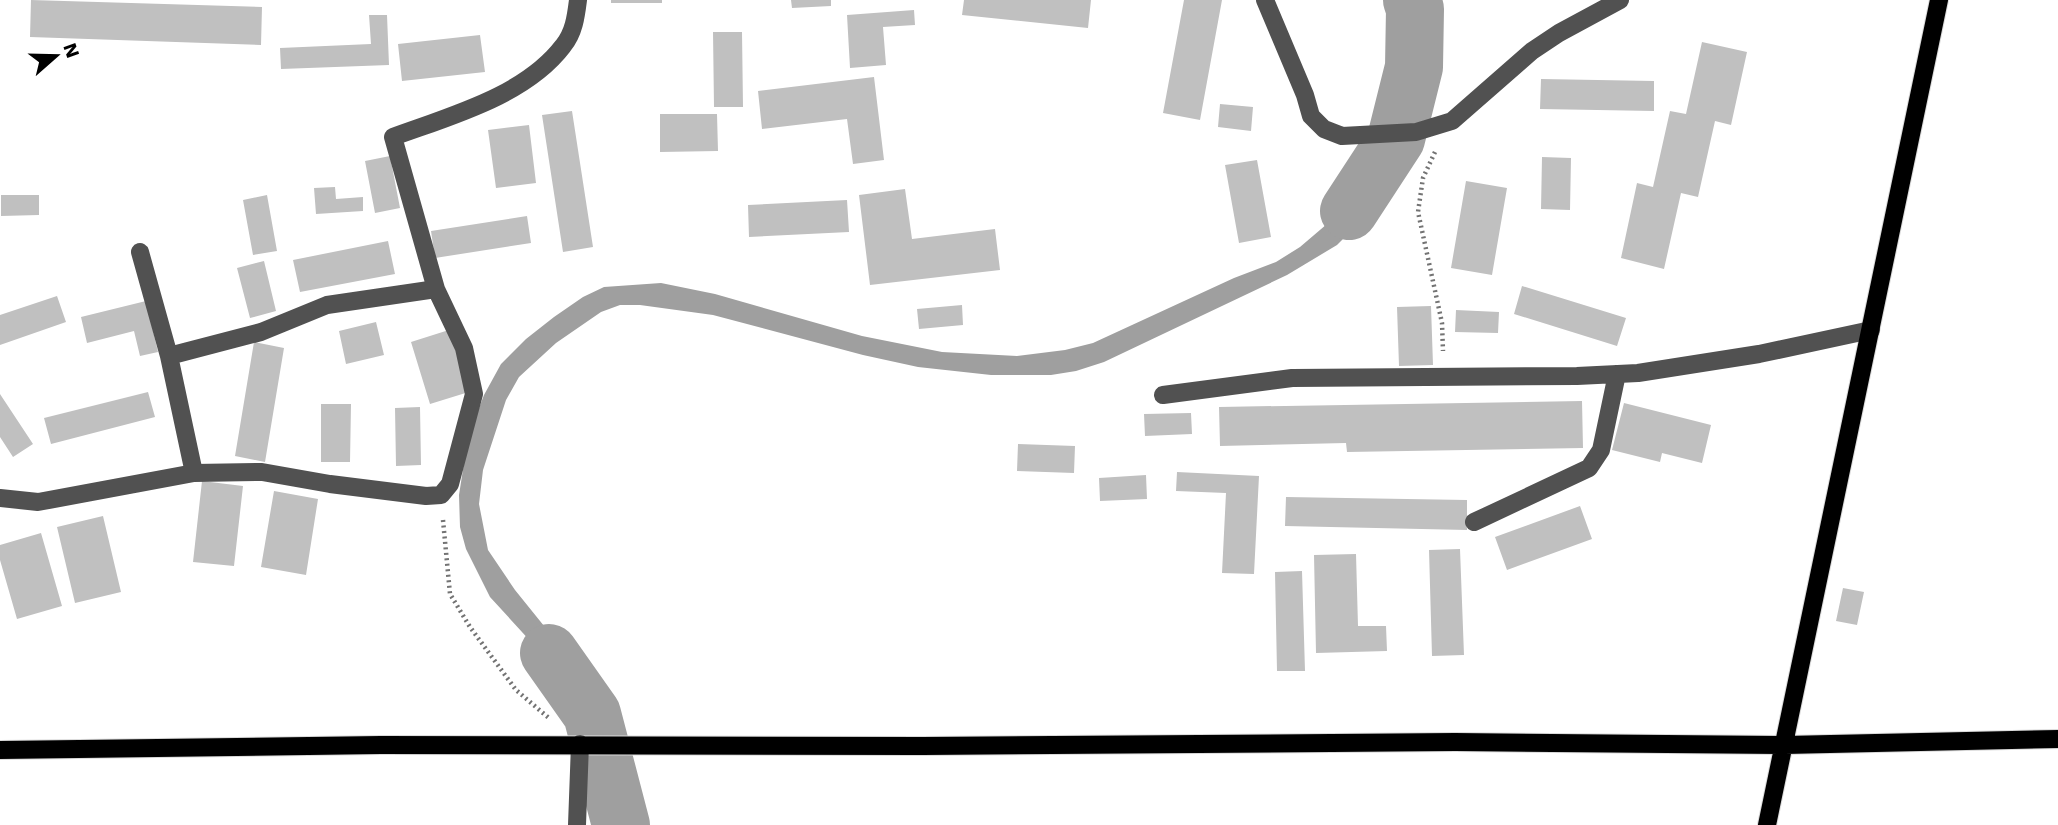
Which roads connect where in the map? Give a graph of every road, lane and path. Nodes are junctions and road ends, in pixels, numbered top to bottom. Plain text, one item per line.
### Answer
1 (578, 0) edge
2 (1265, 0) edge
3 (1620, 0) edge
4 (1940, 0) edge
5 (1452, 121) junction
6 (140, 253) dead end
7 (436, 289) junction
8 (1871, 330) junction
9 (169, 356) junction
10 (1618, 374) junction
11 (1444, 377) junction
12 (1163, 395) dead end
13 (194, 473) junction
14 (441, 495) junction
15 (0, 498) edge
16 (1474, 522) dead end
17 (2058, 739) edge
18 (580, 744) junction
19 (1785, 745) junction
20 (0, 750) edge
21 (577, 825) edge
22 (1767, 825) edge

1 - 7 street
2 - 5 street
3 - 5 street
4 - 8 main road
5 - 11 path
6 - 9 street
7 - 9 street
7 - 14 street
8 - 10 street
8 - 19 main road
9 - 13 street
10 - 11 street
10 - 16 street
11 - 12 street
13 - 14 street
13 - 15 street
14 - 18 path
17 - 19 main road
18 - 19 main road
18 - 20 main road
18 - 21 street
19 - 22 main road

